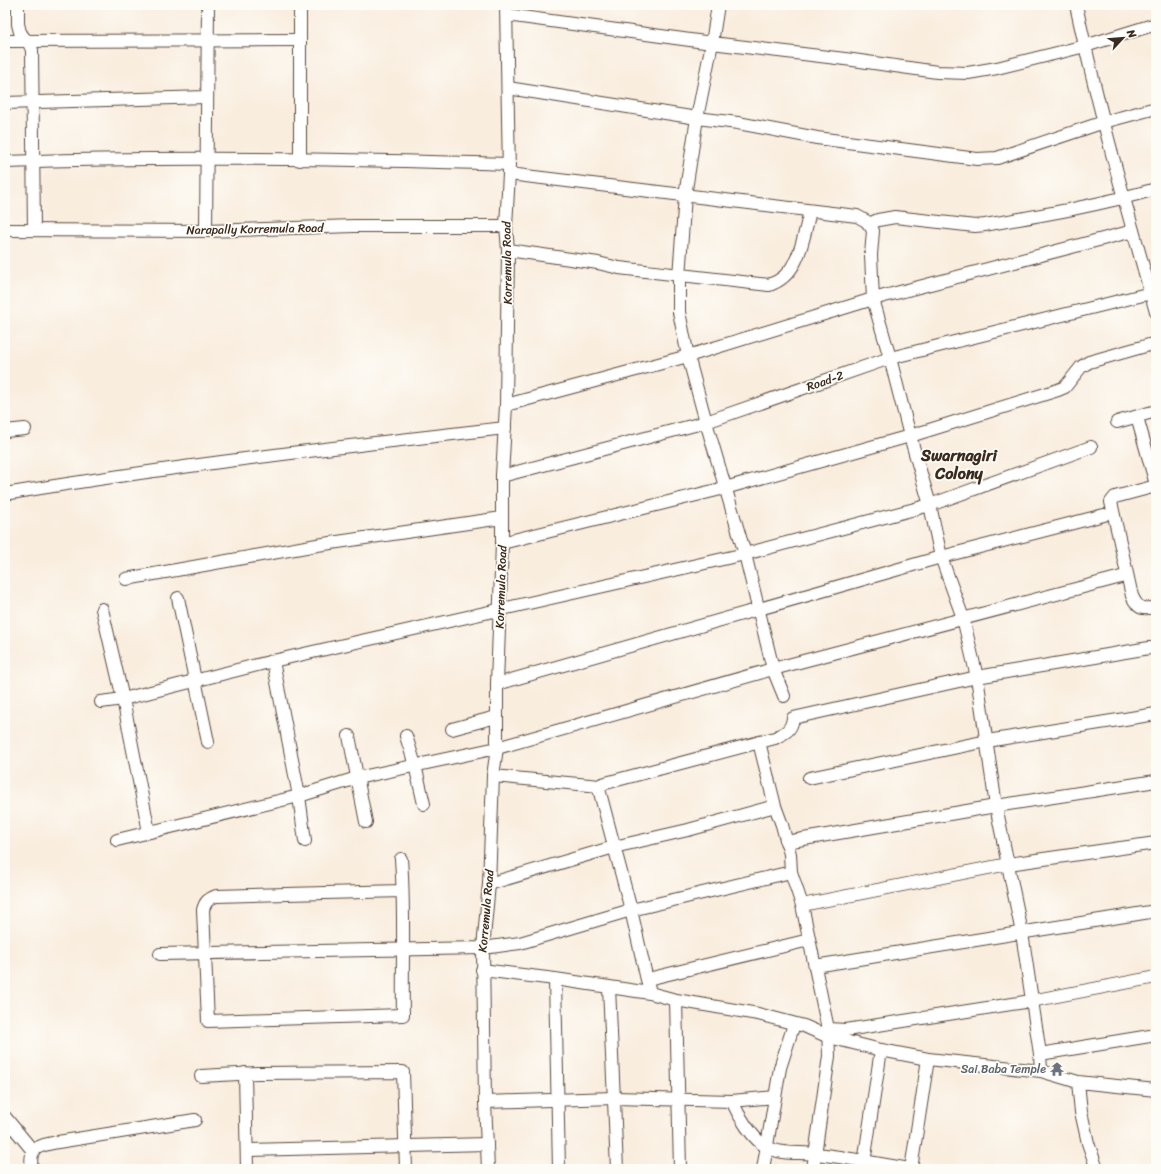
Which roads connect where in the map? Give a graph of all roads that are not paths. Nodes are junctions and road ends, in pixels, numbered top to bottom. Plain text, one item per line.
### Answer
1 (18, 5) edge
2 (208, 5) edge
3 (300, 5) edge
4 (718, 5) edge
5 (1076, 5) edge
6 (507, 10) edge
7 (1156, 24) edge
8 (207, 40) junction
9 (300, 40) junction
10 (5, 41) edge
11 (28, 41) junction
12 (712, 43) junction
13 (1085, 46) junction
14 (508, 88) junction
15 (207, 97) junction
16 (5, 103) edge
17 (33, 103) junction
18 (1156, 108) edge
19 (696, 118) junction
20 (1104, 122) junction
21 (206, 159) junction
22 (300, 160) junction
23 (34, 161) junction
24 (5, 162) edge
25 (509, 169) junction
26 (1156, 189) edge
27 (685, 196) junction
28 (1124, 198) junction
29 (810, 211) junction
30 (869, 224) junction
31 (506, 226) junction
32 (5, 230) edge
33 (34, 230) junction
34 (206, 231) junction
35 (1133, 231) junction
36 (508, 250) junction
37 (1151, 275) edge
38 (680, 276) junction
39 (1150, 293) junction
40 (873, 299) junction
41 (1156, 312) edge
42 (1156, 343) edge
43 (688, 356) junction
44 (890, 358) junction
45 (506, 405) junction
46 (1156, 411) edge
47 (1137, 417) junction
48 (706, 422) junction
49 (1117, 422) dead end
50 (505, 428) junction
51 (25, 429) dead end
52 (5, 431) edge
53 (910, 436) junction
54 (1091, 446) dead end
55 (502, 476) junction
56 (1155, 483) edge
57 (725, 488) junction
58 (5, 494) edge
59 (930, 505) junction
60 (1104, 514) dead end
61 (502, 518) junction
62 (502, 543) junction
63 (745, 554) junction
64 (941, 557) junction
65 (1121, 577) dead end
66 (126, 579) dead end
67 (178, 598) dead end
68 (1156, 607) edge
69 (102, 609) dead end
70 (759, 609) junction
71 (500, 610) junction
72 (963, 618) junction
73 (1156, 649) edge
74 (273, 661) junction
75 (773, 669) junction
76 (977, 677) junction
77 (195, 681) junction
78 (497, 684) junction
79 (784, 696) dead end
80 (122, 698) junction
81 (101, 702) dead end
82 (1156, 714) edge
83 (496, 717) junction
84 (452, 729) dead end
85 (349, 736) dead end
86 (406, 736) dead end
87 (987, 741) junction
88 (208, 742) dead end
89 (759, 742) junction
90 (497, 748) junction
91 (415, 765) junction
92 (493, 776) junction
93 (357, 778) junction
94 (809, 778) dead end
95 (1156, 781) edge
96 (600, 786) junction
97 (299, 796) junction
98 (424, 804) dead end
99 (775, 806) junction
100 (996, 806) junction
101 (366, 822) dead end
102 (149, 832) junction
103 (117, 840) dead end
104 (305, 841) dead end
105 (786, 842) junction
106 (1156, 843) edge
107 (614, 847) junction
108 (401, 859) dead end
109 (1008, 864) junction
110 (791, 872) junction
111 (490, 884) junction
112 (402, 891) junction
113 (802, 905) junction
114 (631, 910) junction
115 (1156, 911) edge
116 (1022, 933) junction
117 (809, 940) junction
118 (483, 948) junction
119 (402, 949) junction
120 (160, 954) dead end
121 (205, 954) junction
122 (814, 966) junction
123 (482, 970) junction
124 (1156, 976) edge
125 (555, 978) junction
126 (648, 979) junction
127 (609, 988) junction
128 (650, 993) junction
129 (676, 1000) junction
130 (1031, 1001) junction
131 (794, 1024) junction
132 (828, 1033) junction
133 (1156, 1035) edge
134 (881, 1050) junction
135 (1040, 1054) junction
136 (928, 1059) junction
137 (1041, 1071) junction
138 (245, 1073) junction
139 (201, 1076) dead end
140 (1078, 1082) junction
141 (1156, 1090) edge
142 (775, 1097) junction
143 (614, 1098) junction
144 (558, 1099) junction
145 (679, 1101) junction
146 (732, 1101) junction
147 (485, 1102) junction
148 (5, 1118) edge
149 (195, 1120) dead end
150 (487, 1144) junction
151 (406, 1147) junction
152 (767, 1147) junction
153 (247, 1150) junction
154 (33, 1151) junction
155 (815, 1154) junction
156 (864, 1166) edge
157 (32, 1169) edge
158 (247, 1169) edge
159 (406, 1169) edge
160 (488, 1169) edge
161 (559, 1169) edge
162 (618, 1169) edge
163 (680, 1169) edge
164 (763, 1169) edge
165 (813, 1169) edge
166 (910, 1169) edge
167 (1097, 1169) edge

1 - 11 street
2 - 8 street
3 - 9 street
4 - 12 street
5 - 13 street
6 - 12 street
6 - 14 street, Korremula Road
7 - 13 street
8 - 9 street
8 - 11 street
8 - 15 street
9 - 22 street
10 - 11 street
11 - 17 street
12 - 13 street
12 - 19 street
13 - 20 street
14 - 19 street
14 - 25 street, Korremula Road
15 - 17 street
15 - 21 street
16 - 17 street
17 - 23 street
18 - 20 street
19 - 20 street
19 - 27 street
20 - 28 street
21 - 22 street
21 - 23 street
21 - 34 street
22 - 25 street
23 - 24 street
23 - 33 street
25 - 27 street
25 - 31 street, Korremula Road
26 - 28 street
27 - 29 street
27 - 38 street
28 - 30 street
28 - 35 street
29 - 30 street
29 - 38 street
30 - 40 street
31 - 34 street, Narapally Korremula Road
31 - 36 street, Korremula Road
32 - 33 street, Narapally Korremula Road
33 - 34 street, Narapally Korremula Road
35 - 37 street
35 - 40 street
36 - 38 street
36 - 45 street, Korremula Road
37 - 39 street
38 - 43 street
39 - 41 street
39 - 44 street, Road-2
40 - 43 street
40 - 44 street
42 - 53 street
43 - 45 street
43 - 48 street
44 - 48 street, Road-2
44 - 53 street
45 - 50 street, Korremula Road
46 - 47 street
47 - 49 street
47 - 56 street
48 - 55 street, Road-2
48 - 57 street
50 - 55 street, Korremula Road
50 - 58 street
51 - 52 street
53 - 57 street
53 - 59 street
54 - 59 street
55 - 61 street, Korremula Road
56 - 68 street
57 - 62 street
57 - 63 street
59 - 63 street
59 - 64 street
60 - 64 street
61 - 62 street, Korremula Road
61 - 66 street
62 - 71 street, Korremula Road
63 - 70 street
63 - 71 street
64 - 70 street
64 - 72 street
65 - 72 street
67 - 77 street
69 - 80 street
70 - 75 street
70 - 78 street
71 - 74 street
71 - 78 street, Korremula Road
72 - 75 street
72 - 76 street
73 - 76 street
74 - 77 street
74 - 97 street
75 - 79 street
75 - 90 street
76 - 87 street
76 - 89 street
77 - 80 street
77 - 88 street
78 - 83 street, Korremula Road
80 - 81 street
80 - 102 street
82 - 87 street
83 - 84 street
83 - 90 street, Korremula Road
85 - 93 street
86 - 91 street
87 - 94 street
87 - 100 street
89 - 96 street
89 - 99 street
90 - 91 street
90 - 92 street, Korremula Road
91 - 93 street
91 - 98 street
92 - 96 street
92 - 111 street, Korremula Road
93 - 97 street
93 - 101 street
95 - 100 street
96 - 107 street
97 - 102 street
97 - 104 street
99 - 105 street
99 - 107 street
100 - 105 street
100 - 109 street
102 - 103 street
105 - 110 street
106 - 109 street
107 - 111 street
107 - 114 street
108 - 112 street
109 - 113 street
109 - 116 street
110 - 113 street
110 - 114 street
111 - 118 street, Korremula Road
112 - 119 street
112 - 121 street
113 - 117 street
114 - 118 street
114 - 126 street
115 - 116 street
116 - 122 street
116 - 130 street
117 - 122 street
117 - 126 street
118 - 119 street
118 - 123 street, Korremula Road
119 - 121 street
119 - 121 street
120 - 121 street
122 - 132 street
123 - 125 street
123 - 147 street, Korremula Road
124 - 130 street
125 - 127 street
125 - 144 street
126 - 128 street
127 - 128 street
127 - 143 street
128 - 129 street
129 - 131 street
129 - 145 street
130 - 132 street
130 - 135 street
131 - 132 street
131 - 142 street
132 - 134 street
132 - 155 street
133 - 135 street
134 - 136 street
134 - 156 street
135 - 137 street
136 - 137 street
136 - 166 street
137 - 140 street
138 - 139 street
138 - 151 street
138 - 153 street
140 - 141 street
140 - 167 street
142 - 146 street
142 - 152 street
143 - 144 street
143 - 145 street
143 - 162 street
144 - 147 street
144 - 161 street
145 - 146 street
145 - 163 street
146 - 152 street
147 - 150 street, Korremula Road
148 - 154 street
149 - 154 street
150 - 151 street
150 - 160 street, Korremula Road
151 - 153 street
151 - 159 street
152 - 155 street
152 - 164 street
153 - 158 street
154 - 157 street
155 - 156 street
155 - 165 street
156 - 166 street

